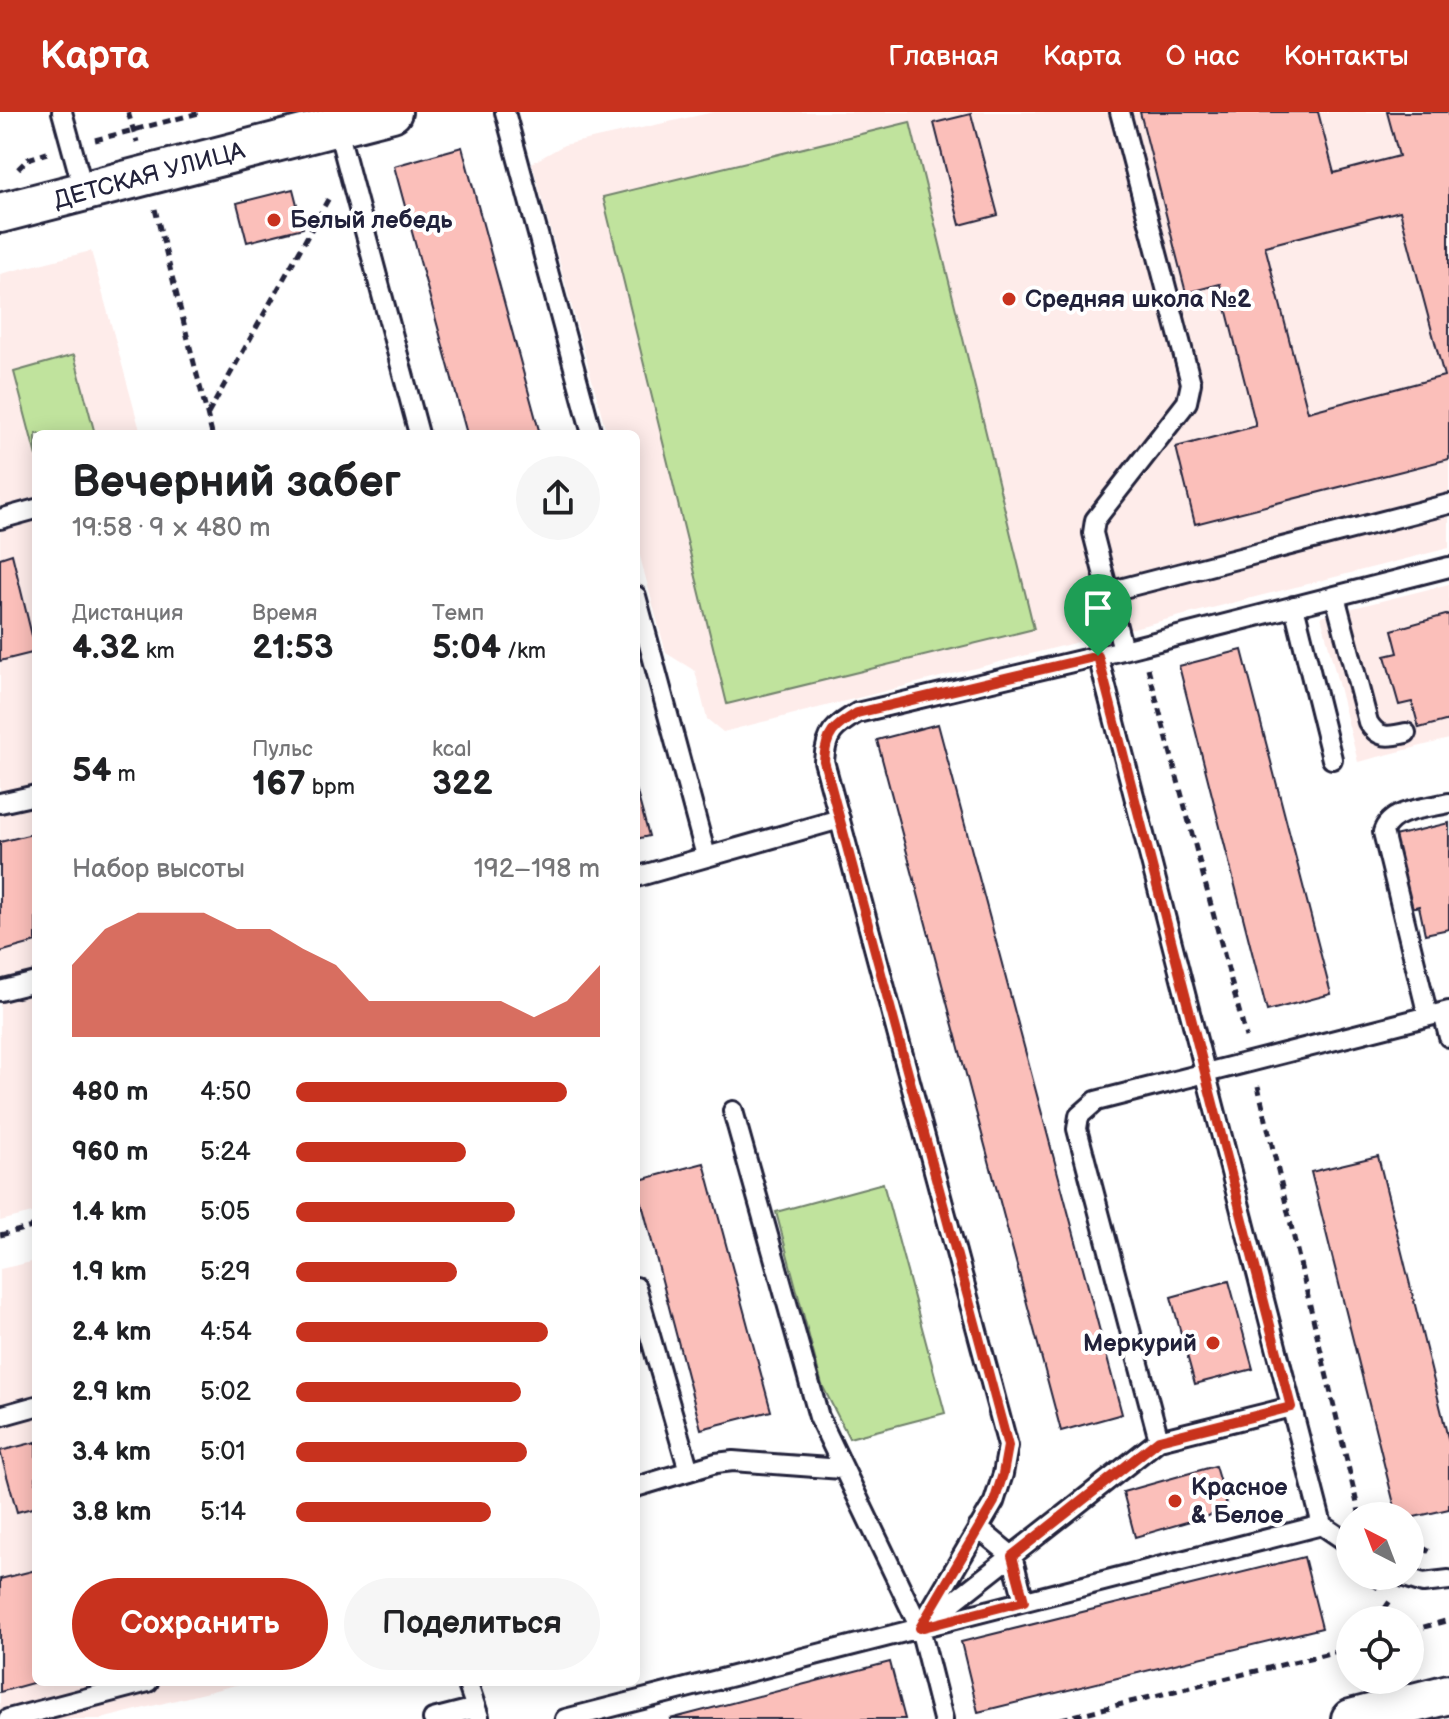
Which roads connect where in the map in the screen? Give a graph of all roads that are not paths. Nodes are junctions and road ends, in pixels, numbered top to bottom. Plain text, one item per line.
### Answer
1 (62, 112) edge
2 (392, 112) edge
3 (505, 112) edge
4 (1120, 112) edge
5 (337, 126) junction
6 (84, 192) junction
7 (0, 213) edge
8 (418, 430) edge
9 (591, 430) edge
10 (1449, 504) edge
11 (32, 510) edge
12 (0, 519) edge
13 (1449, 567) edge
14 (1108, 592) junction
15 (1335, 596) junction
16 (1294, 606) junction
17 (640, 611) edge
18 (1123, 650) junction
19 (1098, 656) junction
20 (1406, 733) dead end
21 (1332, 759) dead end
22 (32, 796) edge
23 (0, 803) edge
24 (1449, 803) edge
25 (840, 819) junction
26 (706, 856) junction
27 (640, 876) edge
28 (32, 983) edge
29 (0, 991) edge
30 (1440, 1013) edge
31 (1449, 1037) edge
32 (1205, 1072) junction
33 (733, 1111) dead end
34 (640, 1301) edge
35 (32, 1407) edge
36 (1291, 1407) junction
37 (0, 1416) edge
38 (1159, 1440) junction
39 (842, 1469) junction
40 (689, 1471) junction
41 (640, 1486) edge
42 (1322, 1525) junction
43 (978, 1528) junction
44 (1336, 1534) edge
45 (1012, 1556) junction
46 (1449, 1580) edge
47 (1424, 1583) edge
48 (1024, 1601) junction
49 (920, 1628) junction
50 (133, 1686) edge
51 (468, 1686) edge
52 (1449, 1694) edge
53 (477, 1714) edge
54 (8, 1719) edge
55 (433, 1719) edge
56 (565, 1719) edge
57 (943, 1719) edge
58 (1351, 1719) edge

1 - 6 lane
2 - 5 street, ДЕТСКАЯ УЛИЦА
3 - 9 lane
4 - 14 lane
5 - 6 street, ДЕТСКАЯ УЛИЦА
5 - 8 lane
6 - 7 street, ДЕТСКАЯ УЛИЦА
10 - 14 lane
11 - 12 lane
13 - 15 lane
14 - 18 lane
15 - 16 lane
15 - 20 lane
16 - 18 lane
16 - 21 lane
17 - 26 lane
18 - 19 lane
19 - 25 lane
19 - 32 lane
22 - 23 lane
24 - 30 lane
25 - 26 lane
25 - 43 lane
26 - 27 lane
28 - 29 lane
30 - 31 lane
30 - 32 lane
32 - 36 lane
32 - 38 lane
33 - 39 lane
34 - 40 lane
35 - 37 lane
36 - 38 lane
36 - 42 lane
38 - 45 lane
39 - 40 lane
39 - 49 lane
40 - 41 lane
42 - 44 lane
42 - 48 lane
43 - 45 lane
43 - 49 lane
45 - 48 lane
45 - 49 lane
46 - 47 lane
48 - 49 lane
49 - 56 lane
49 - 57 lane
50 - 54 lane
51 - 53 lane
52 - 58 street
53 - 55 lane

